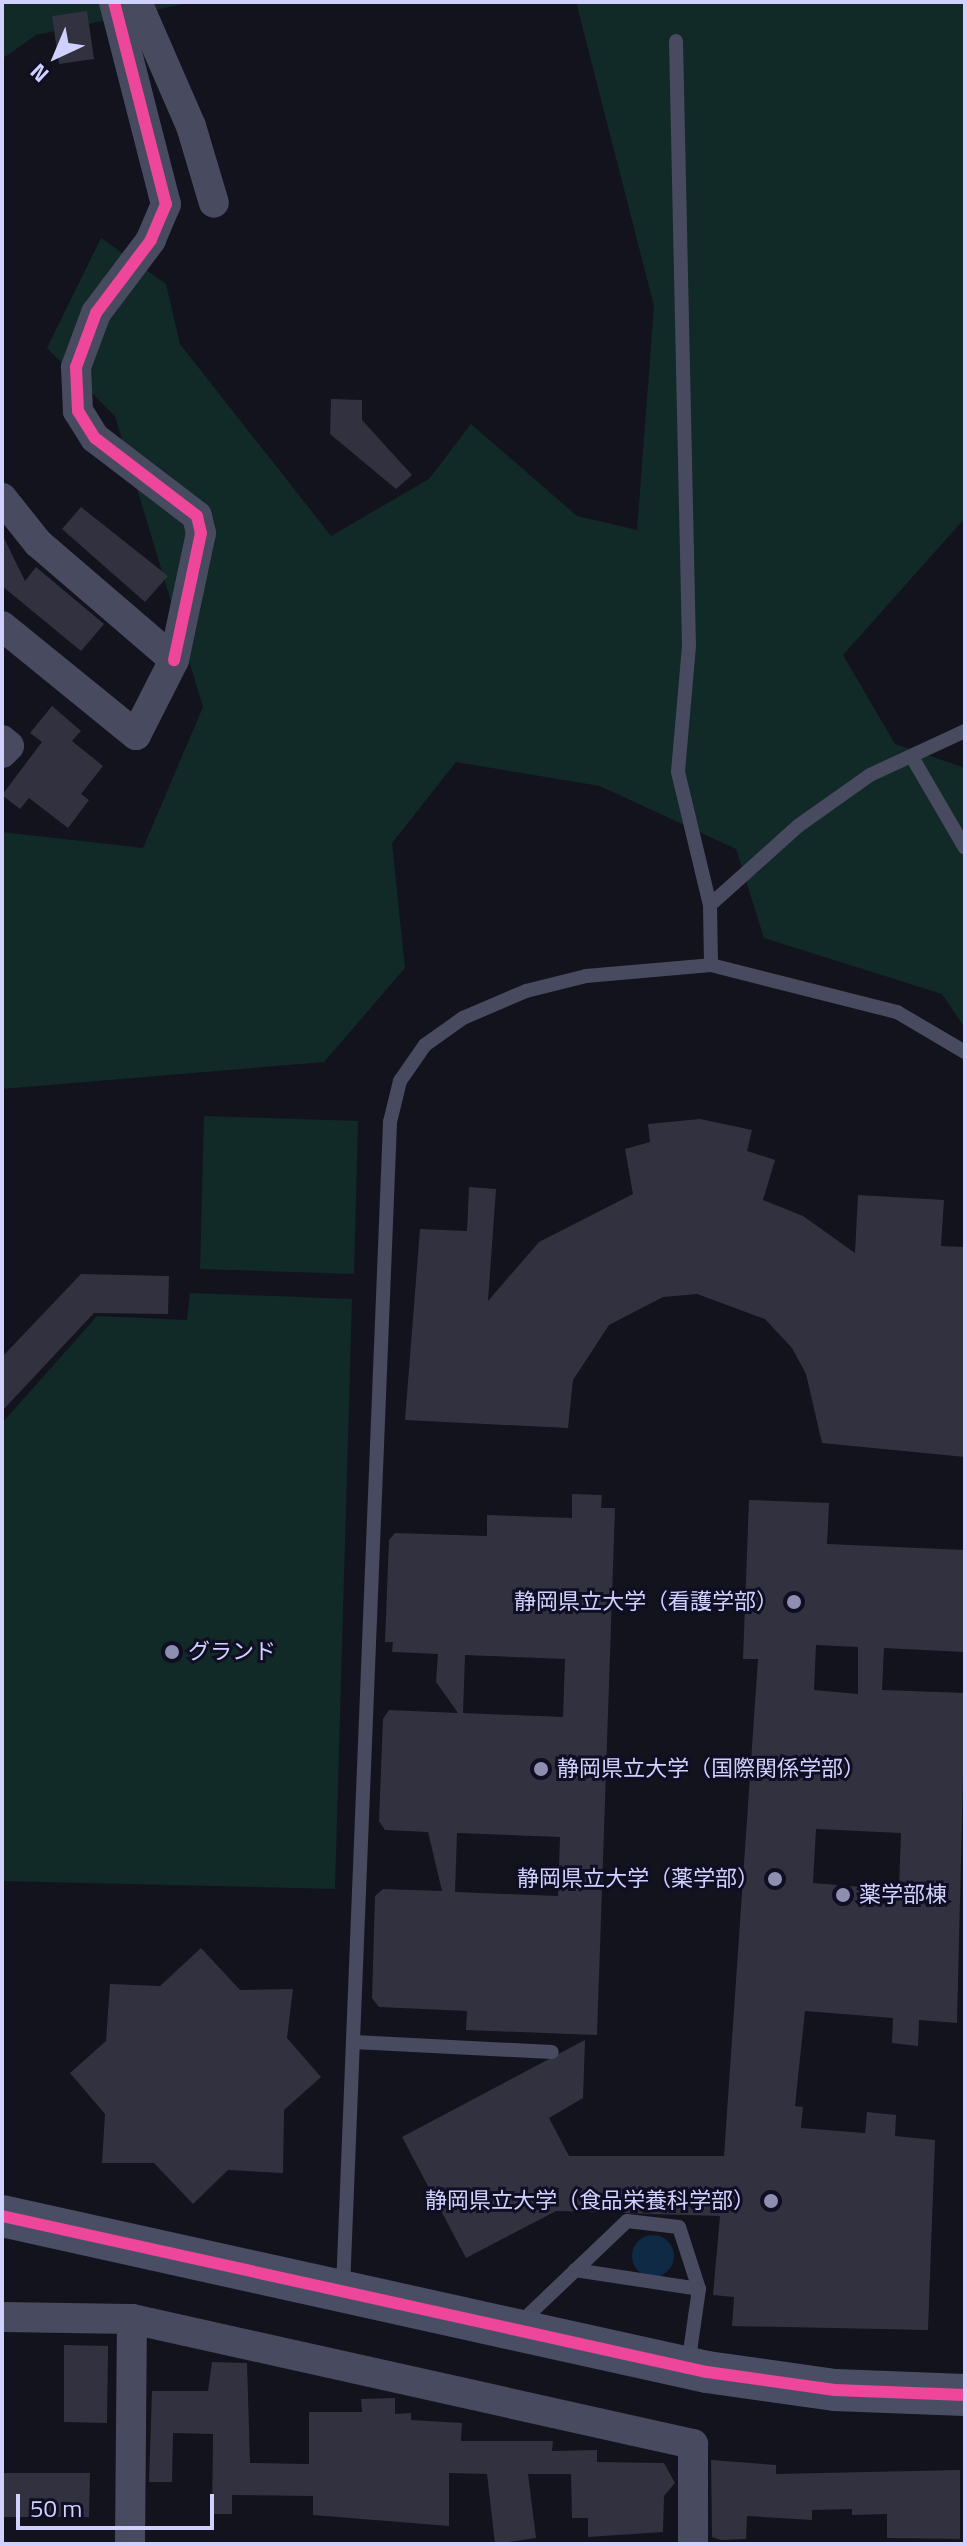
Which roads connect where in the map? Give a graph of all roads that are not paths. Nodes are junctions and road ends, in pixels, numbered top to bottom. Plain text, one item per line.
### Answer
1 (114, 2) edge
2 (137, 2) edge
3 (676, 41) dead end
4 (214, 203) dead end
5 (2, 498) edge
6 (2, 626) edge
7 (174, 660) junction
8 (965, 731) edge
9 (2, 740) edge
10 (2, 753) edge
11 (912, 757) junction
12 (965, 848) edge
13 (710, 905) junction
14 (711, 965) junction
15 (965, 1052) edge
16 (354, 2042) junction
17 (552, 2052) dead end
18 (2, 2216) edge
19 (575, 2270) junction
20 (699, 2289) junction
21 (343, 2292) junction
22 (2, 2317) edge
23 (132, 2319) junction
24 (514, 2329) junction
25 (687, 2367) junction
26 (965, 2395) edge
27 (130, 2544) edge
28 (693, 2544) edge

1 - 7 street
2 - 4 street
3 - 13 lane
5 - 7 street
6 - 7 street
8 - 11 lane
9 - 10 street
11 - 12 lane
11 - 13 lane
13 - 14 lane
14 - 15 lane
14 - 16 lane
16 - 17 lane
16 - 21 lane
18 - 21 street
19 - 20 lane
19 - 20 lane
19 - 24 lane
20 - 25 lane
21 - 24 street
22 - 23 street
23 - 27 street
23 - 28 street
24 - 25 street
25 - 26 street

